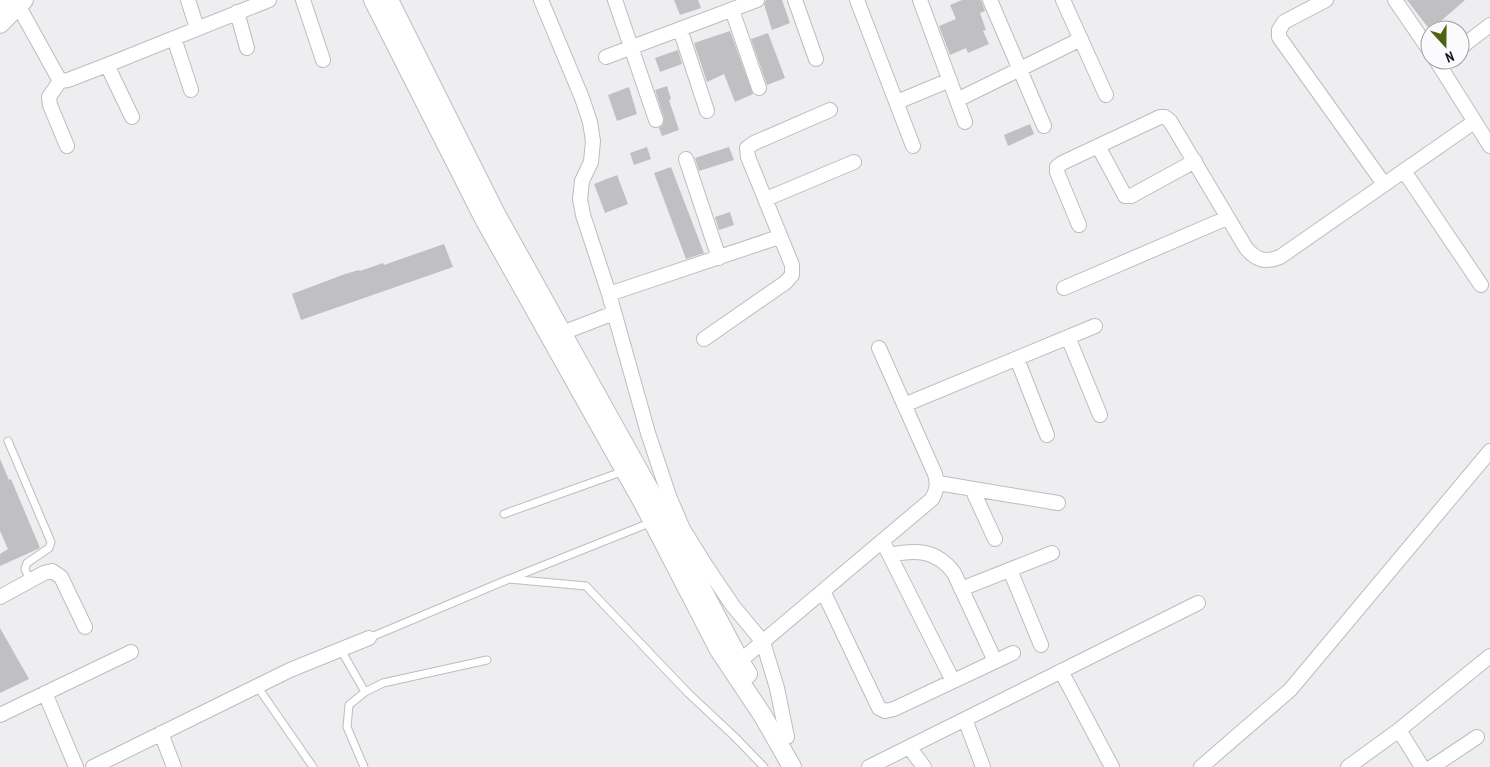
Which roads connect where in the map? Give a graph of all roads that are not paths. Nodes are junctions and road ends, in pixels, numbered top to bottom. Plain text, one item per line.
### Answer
1 (188, 0) edge
2 (267, 0) edge
3 (303, 0) edge
4 (373, 0) edge
5 (389, 0) edge
6 (541, 0) edge
7 (615, 0) edge
8 (757, 0) edge
9 (795, 0) edge
10 (857, 0) edge
11 (920, 0) edge
12 (990, 0) edge
13 (1063, 0) edge
14 (1326, 0) edge
15 (1395, 0) edge
16 (16, 2) edge
17 (0, 6) edge
18 (732, 10) junction
19 (237, 12) junction
20 (0, 24) edge
21 (1490, 25) edge
22 (197, 28) junction
23 (680, 29) junction
24 (1420, 36) edge
25 (174, 38) junction
26 (1081, 39) junction
27 (1470, 40) edge
28 (247, 48) dead end
29 (632, 48) junction
30 (606, 57) dead end
31 (816, 59) dead end
32 (323, 60) dead end
33 (108, 65) junction
34 (1019, 69) junction
35 (1445, 70) edge
36 (950, 80) junction
37 (60, 81) junction
38 (759, 88) dead end
39 (191, 90) dead end
40 (1106, 95) dead end
41 (957, 100) junction
42 (897, 102) junction
43 (830, 110) dead end
44 (707, 111) dead end
45 (132, 117) dead end
46 (656, 120) dead end
47 (965, 122) dead end
48 (1474, 122) junction
49 (1044, 126) dead end
50 (67, 146) dead end
51 (914, 146) dead end
52 (1098, 146) junction
53 (1490, 146) edge
54 (686, 159) dead end
55 (1195, 161) junction
56 (854, 162) dead end
57 (1404, 171) junction
58 (1384, 184) junction
59 (766, 199) junction
60 (1227, 218) junction
61 (1078, 225) dead end
62 (780, 237) junction
63 (718, 258) junction
64 (1481, 285) dead end
65 (1064, 288) dead end
66 (609, 294) junction
67 (614, 313) junction
68 (1095, 326) dead end
69 (562, 333) junction
70 (1068, 337) junction
71 (704, 339) dead end
72 (880, 348) dead end
73 (1017, 359) junction
74 (904, 404) junction
75 (1100, 415) dead end
76 (1047, 435) dead end
77 (8, 441) dead end
78 (1490, 451) edge
79 (625, 471) junction
80 (938, 483) junction
81 (972, 489) junction
82 (1058, 503) dead end
83 (504, 514) dead end
84 (652, 522) junction
85 (995, 539) dead end
86 (882, 540) junction
87 (1052, 553) dead end
88 (890, 556) junction
89 (1010, 570) junction
90 (509, 579) junction
91 (30, 581) junction
92 (961, 589) junction
93 (823, 591) junction
94 (1, 595) edge
95 (1198, 603) dead end
96 (85, 627) dead end
97 (369, 638) joint
98 (763, 642) junction
99 (1041, 645) dead end
100 (341, 650) junction
101 (131, 652) dead end
102 (1013, 653) dead end
103 (1490, 656) edge
104 (487, 660) dead end
105 (740, 661) junction
106 (995, 661) junction
107 (1061, 671) junction
108 (953, 680) junction
109 (257, 686) junction
110 (365, 692) junction
111 (44, 693) junction
112 (0, 715) edge
113 (965, 719) junction
114 (1399, 730) junction
115 (161, 733) junction
116 (787, 737) junction
117 (1477, 737) dead end
118 (909, 747) junction
119 (878, 765) edge
120 (76, 767) edge
121 (93, 767) edge
122 (174, 767) edge
123 (313, 767) edge
124 (364, 767) edge
125 (764, 767) edge
126 (792, 767) edge
127 (804, 767) edge
128 (924, 767) edge
129 (983, 767) edge
130 (1112, 767) edge
131 (1201, 767) edge
132 (1348, 767) edge
133 (1422, 767) edge
134 (1432, 767) edge

1 - 22 street
2 - 19 street
3 - 32 street
4 - 79 street
5 - 69 street
6 - 66 street
7 - 29 street
8 - 18 street
9 - 31 street
10 - 42 street
11 - 36 street
12 - 34 street
13 - 26 street
14 - 58 street
15 - 24 street
16 - 17 street
16 - 20 street
16 - 37 street
18 - 23 street
18 - 38 street
19 - 22 street
19 - 28 street
21 - 27 street
22 - 25 street
23 - 29 street
23 - 44 street
25 - 33 street
25 - 39 street
26 - 34 street
26 - 40 street
29 - 30 street
29 - 46 street
33 - 37 street
33 - 45 street
34 - 41 street
34 - 49 street
35 - 48 street
36 - 41 street
36 - 42 street
37 - 50 street
41 - 47 street
42 - 51 street
43 - 59 street
48 - 53 street
48 - 57 street
52 - 55 street
52 - 55 street
52 - 61 street
54 - 63 street
55 - 60 street
56 - 59 street
57 - 58 street
57 - 64 street
58 - 60 street
59 - 62 street
60 - 65 street
62 - 63 street
62 - 71 street
63 - 66 street
66 - 67 street
67 - 69 street
67 - 98 street
68 - 70 street
69 - 105 street
70 - 73 street
70 - 75 street
72 - 74 street
73 - 74 street
73 - 76 street
74 - 80 street
77 - 91 lane
78 - 131 street
79 - 83 lane
79 - 84 street
80 - 81 street
80 - 86 street
81 - 82 street
81 - 85 street
84 - 90 lane
84 - 126 street
86 - 88 street
86 - 93 street
87 - 89 street
88 - 92 street
88 - 108 street
89 - 92 street
89 - 99 street
90 - 97 lane
90 - 125 lane
91 - 94 street
91 - 96 street
92 - 106 street
93 - 98 street
93 - 108 street
95 - 107 street
97 - 100 street
98 - 105 street
98 - 116 street
100 - 109 street
100 - 110 lane
101 - 111 street
102 - 106 street
103 - 114 street
104 - 110 lane
105 - 116 street
106 - 108 street
107 - 113 street
107 - 130 street
109 - 115 street
109 - 123 lane
110 - 124 lane
111 - 112 street
111 - 120 street
113 - 118 street
113 - 129 street
114 - 132 street
114 - 133 street
115 - 121 street
115 - 122 street
116 - 127 street
117 - 134 street
118 - 119 street
118 - 128 street

